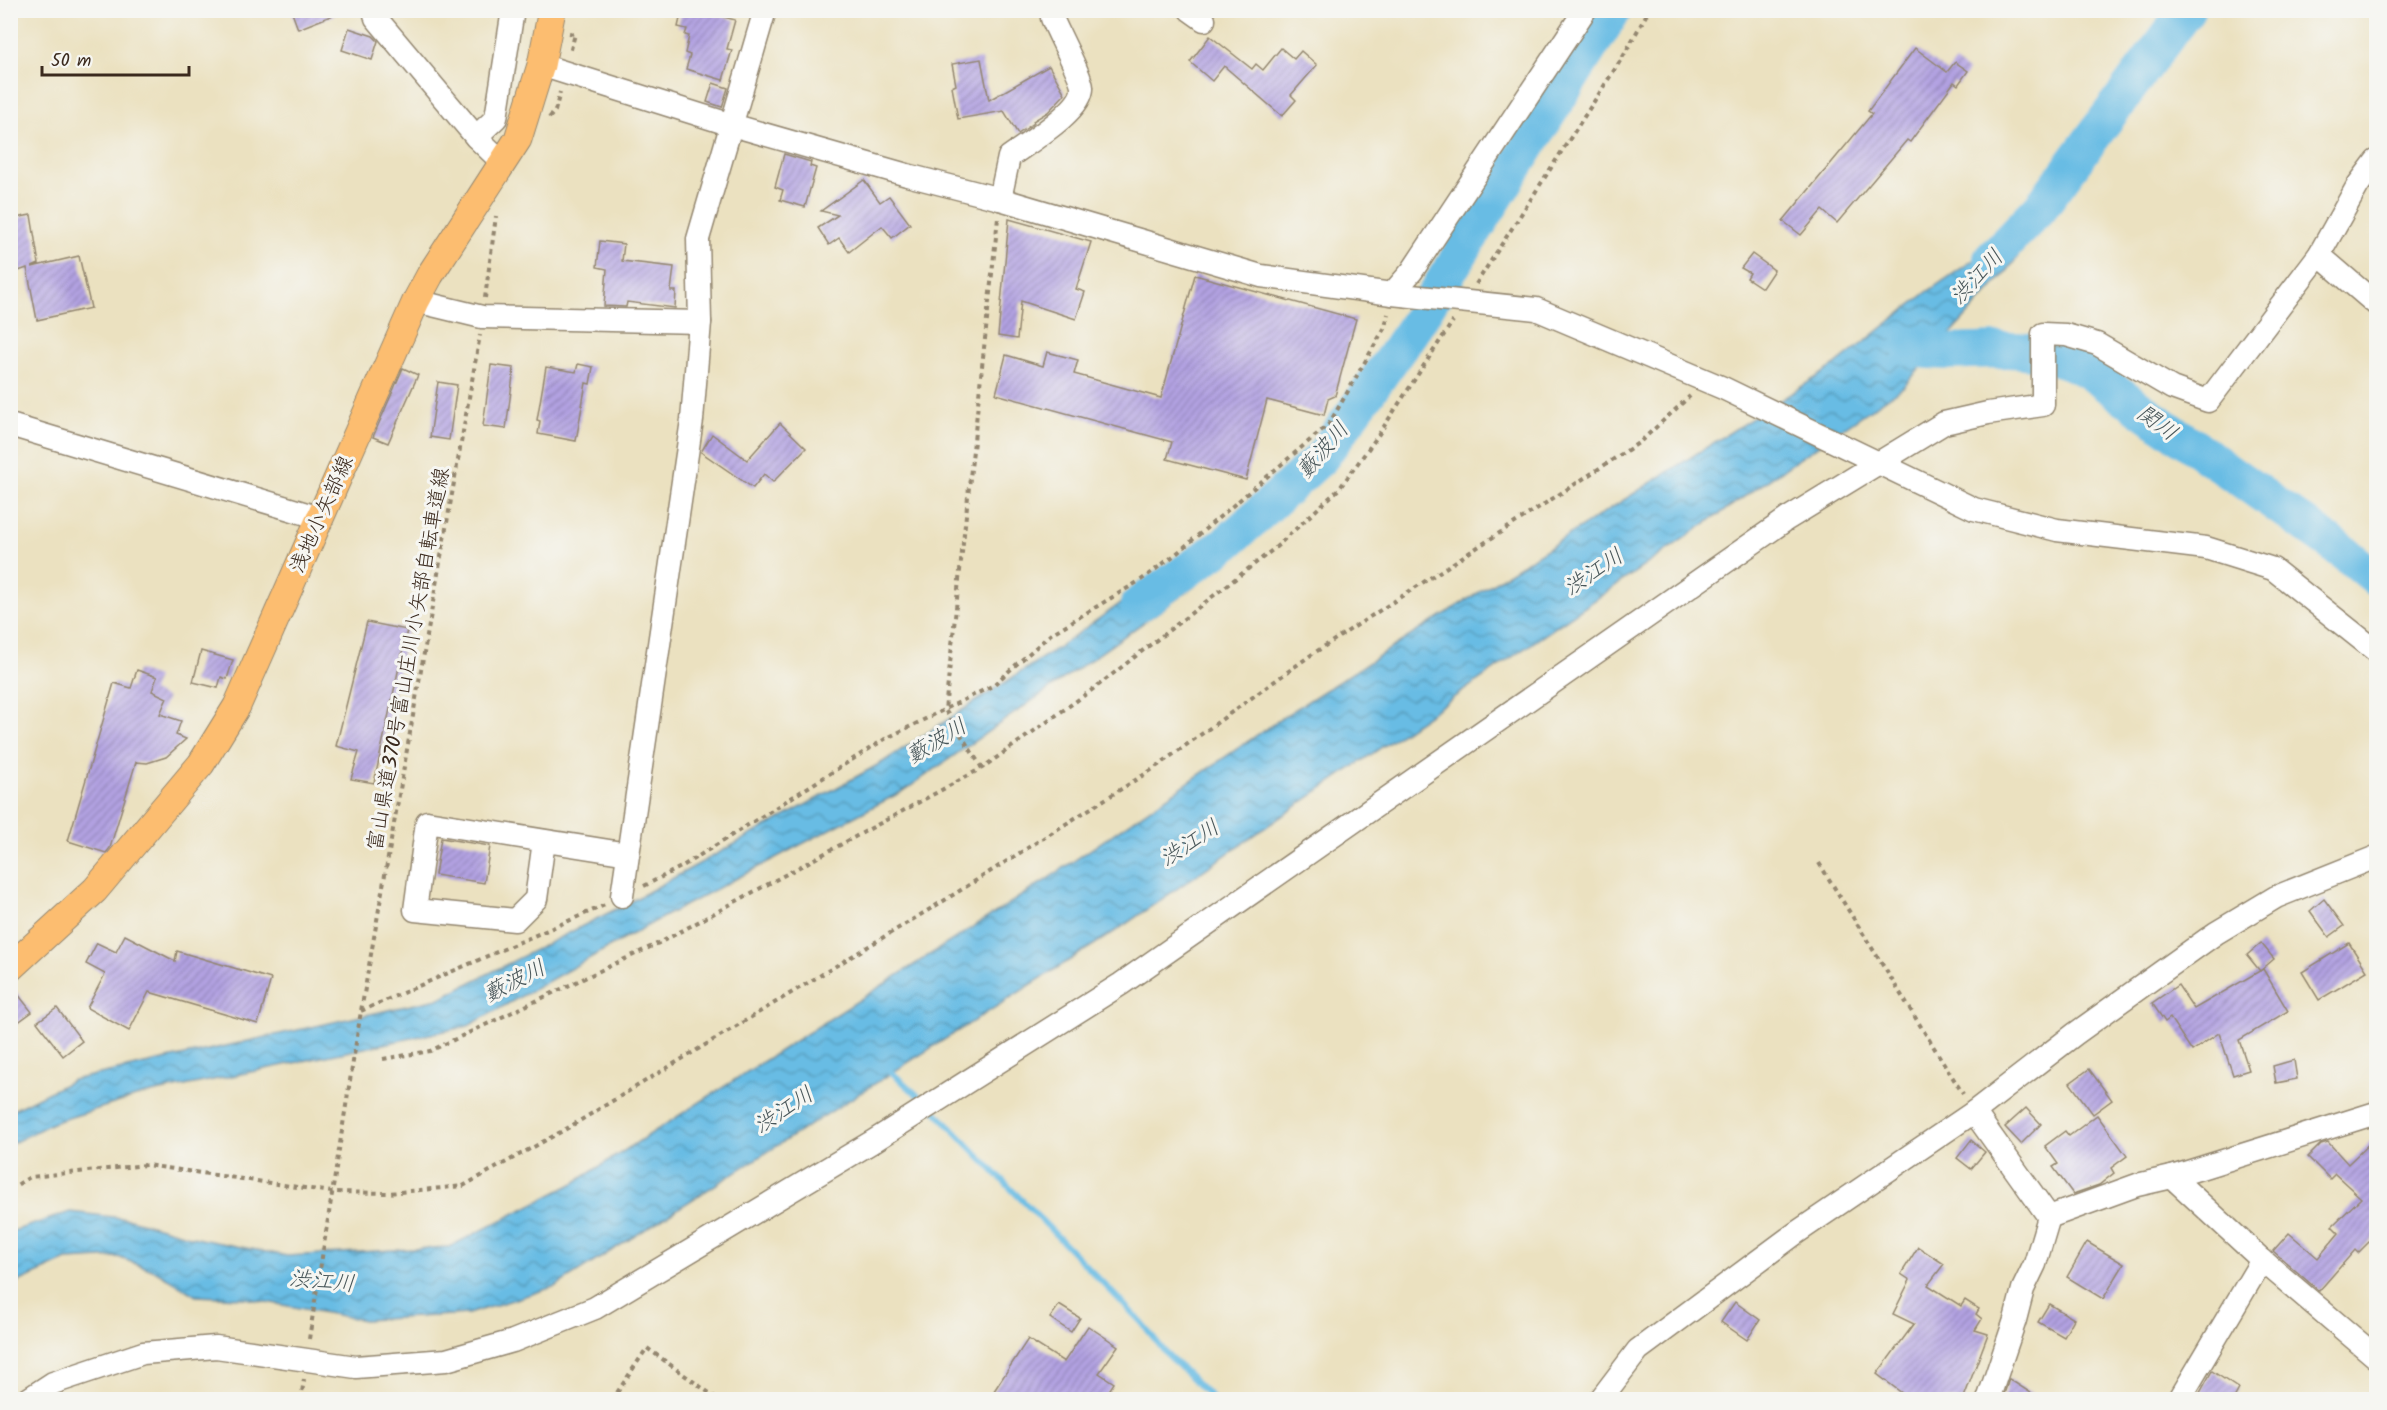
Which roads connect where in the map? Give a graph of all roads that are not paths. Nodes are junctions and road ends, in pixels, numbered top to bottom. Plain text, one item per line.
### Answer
1 (374, 10) edge
2 (513, 10) edge
3 (765, 10) edge
4 (1054, 10) edge
5 (1585, 10) edge
6 (551, 19) edge
7 (553, 69) junction
8 (732, 125) junction
9 (476, 137) junction
10 (2376, 160) edge
11 (502, 162) junction
12 (999, 199) junction
13 (2319, 255) junction
14 (1400, 295) junction
15 (417, 301) junction
16 (2376, 304) edge
17 (700, 322) junction
18 (10, 425) edge
19 (1874, 459) junction
20 (320, 518) junction
21 (2376, 651) edge
22 (544, 841) junction
23 (628, 854) junction
24 (2376, 857) edge
25 (622, 896) road end
26 (10, 968) edge
27 (1974, 1112) junction
28 (2376, 1113) edge
29 (2172, 1176) junction
30 (2049, 1216) junction
31 (2262, 1260) junction
32 (2376, 1356) edge
33 (27, 1400) edge
34 (1600, 1400) edge
35 (1988, 1400) edge
36 (2179, 1400) edge

1 - 9 street
2 - 9 street
3 - 8 street
4 - 12 street
5 - 14 street
6 - 7 main road, 浅地小矢部線
7 - 8 street
7 - 11 main road, 浅地小矢部線
8 - 12 street
8 - 17 street
9 - 11 street
10 - 13 street
11 - 15 main road, 浅地小矢部線
12 - 14 street
13 - 16 street
13 - 19 street
14 - 19 street
15 - 17 street
15 - 20 main road, 浅地小矢部線
17 - 23 street
18 - 20 street
19 - 21 street
19 - 33 street
20 - 26 main road, 浅地小矢部線
22 - 22 street
22 - 23 street
23 - 25 street
24 - 27 street
27 - 30 street
27 - 34 street
28 - 29 street
29 - 30 street
29 - 31 street
30 - 35 street
31 - 32 street
31 - 36 street

